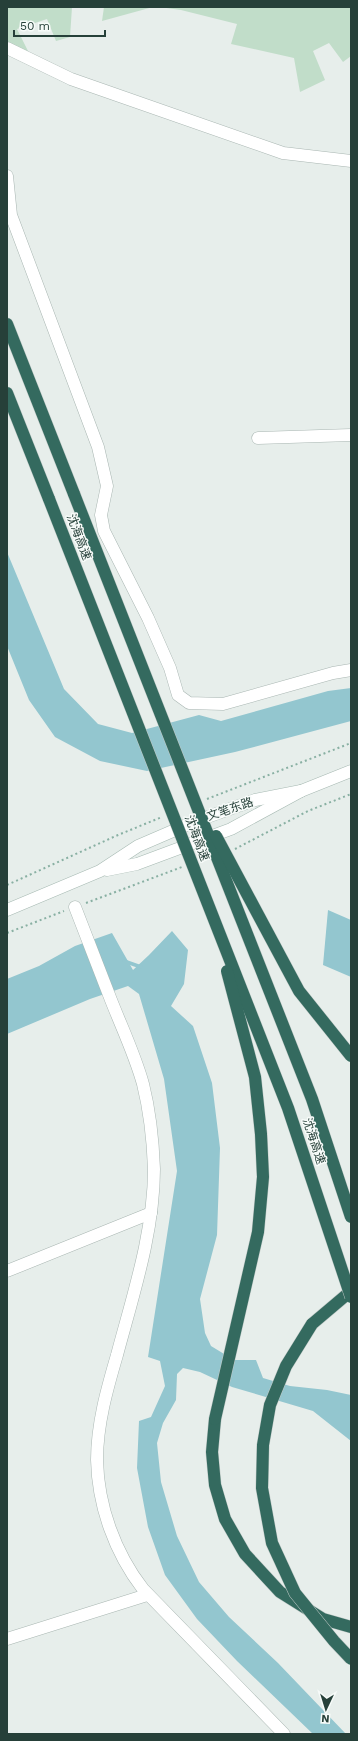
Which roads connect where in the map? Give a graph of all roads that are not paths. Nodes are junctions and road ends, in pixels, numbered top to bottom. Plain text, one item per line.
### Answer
1 (7, 48) edge
2 (351, 161) edge
3 (7, 176) edge
4 (7, 324) edge
5 (7, 393) edge
6 (351, 435) edge
7 (258, 438) dead end
8 (351, 670) edge
9 (351, 771) edge
10 (190, 789) junction
11 (301, 791) junction
12 (172, 813) junction
13 (100, 871) junction
14 (75, 907) dead end
15 (7, 910) edge
16 (351, 1056) edge
17 (151, 1213) junction
18 (351, 1217) edge
19 (7, 1271) edge
20 (351, 1291) edge
21 (351, 1297) edge
22 (147, 1595) junction
23 (351, 1627) edge
24 (7, 1639) edge
25 (351, 1659) edge
26 (284, 1734) edge

1 - 2 street
3 - 8 street
4 - 10 highway, 沈海高速, bridge
5 - 12 highway, 沈海高速, bridge
6 - 7 street
9 - 11 street, 文笔东路
10 - 16 highway, bridge
10 - 18 highway, 沈海高速, bridge
11 - 13 street, 文笔东路
11 - 13 street, 文笔东路
12 - 21 highway, 沈海高速, bridge
12 - 23 highway, bridge
13 - 15 street, 文笔东路
14 - 17 street
17 - 19 street
17 - 22 street
20 - 25 highway, bridge
22 - 24 street
22 - 26 street

